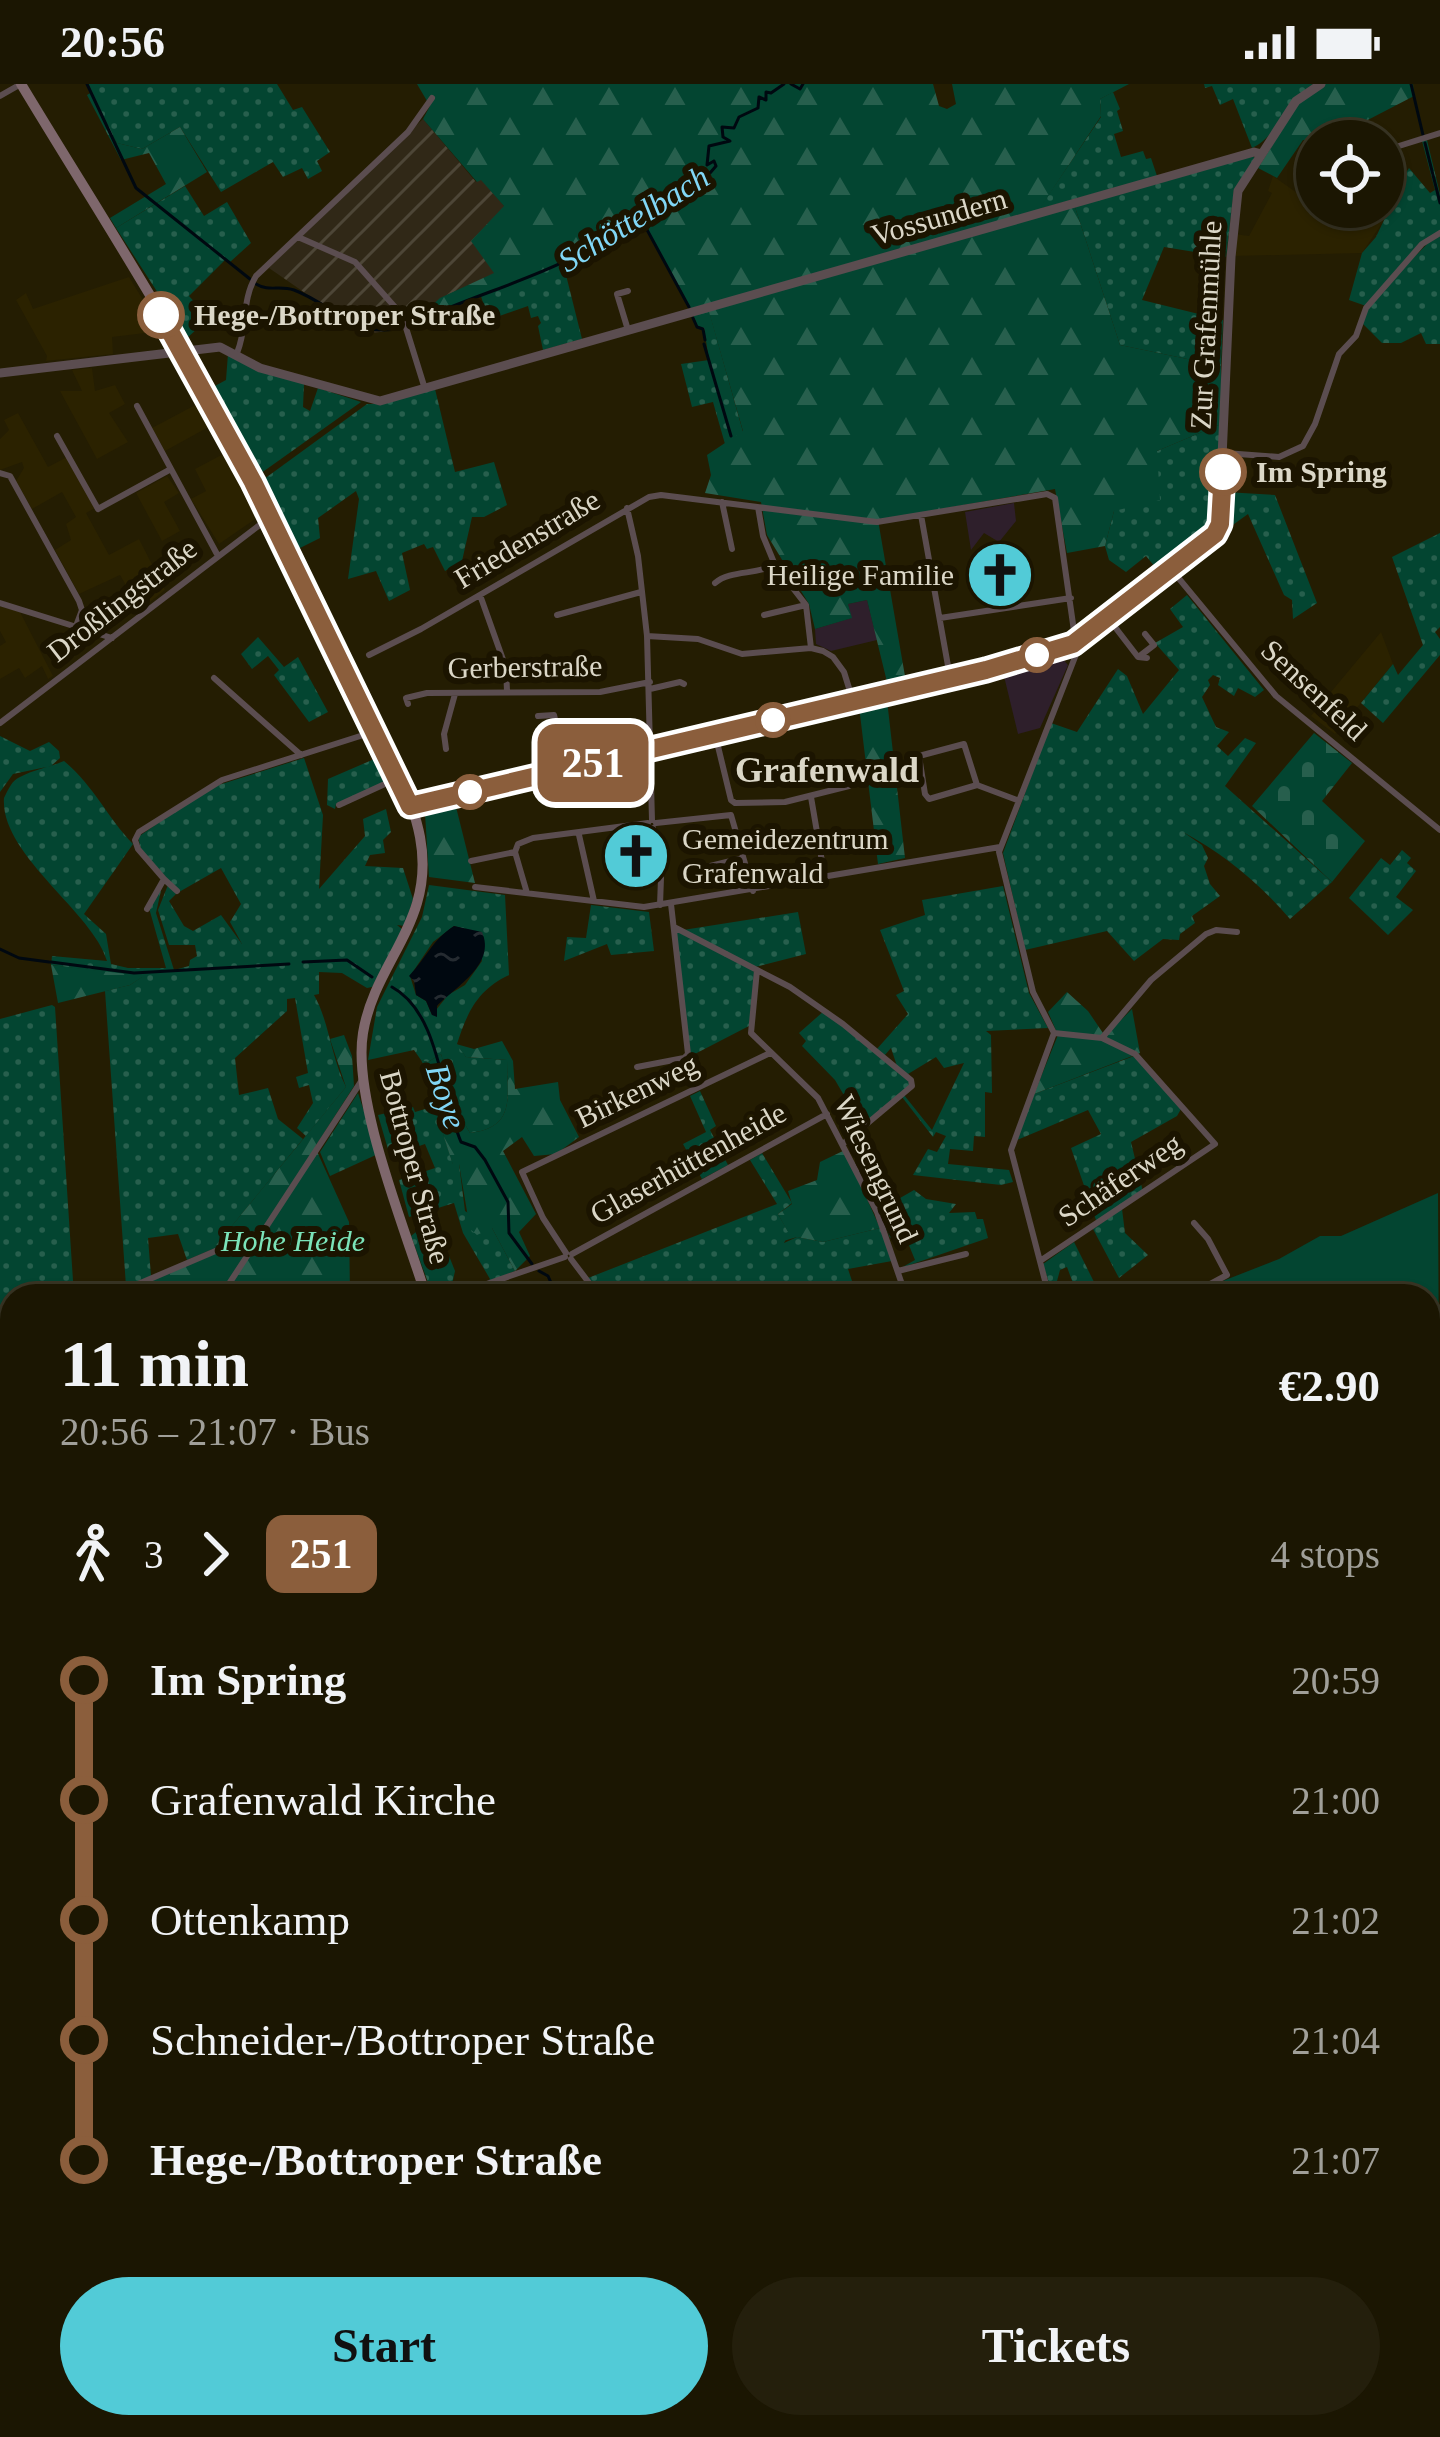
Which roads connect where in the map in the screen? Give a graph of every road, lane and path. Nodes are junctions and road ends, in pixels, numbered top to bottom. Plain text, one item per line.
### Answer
1 (21, 84) edge
2 (1321, 84) edge
3 (0, 96) edge
4 (432, 98) dead end
5 (1440, 134) edge
6 (1404, 145) edge
7 (1262, 154) junction
8 (1440, 233) edge
9 (298, 237) junction
10 (628, 291) dead end
11 (617, 294) junction
12 (606, 297) dead end
13 (628, 330) junction
14 (182, 349) junction
15 (237, 352) junction
16 (0, 373) edge
17 (425, 389) junction
18 (137, 406) dead end
19 (57, 436) dead end
20 (1225, 453) junction
21 (171, 469) junction
22 (0, 473) edge
23 (722, 502) junction
24 (758, 507) junction
25 (627, 508) junction
26 (921, 515) junction
27 (270, 517) junction
28 (732, 549) dead end
29 (218, 556) junction
30 (775, 565) junction
31 (1171, 569) junction
32 (715, 583) dead end
33 (642, 592) junction
34 (480, 595) junction
35 (1071, 598) junction
36 (0, 603) edge
37 (806, 605) junction
38 (557, 614) dead end
39 (764, 615) dead end
40 (1108, 618) junction
41 (940, 619) junction
42 (76, 626) junction
43 (1145, 634) dead end
44 (647, 636) junction
45 (112, 638) junction
46 (1077, 641) junction
47 (811, 648) junction
48 (1061, 649) junction
49 (369, 655) dead end
50 (1075, 660) junction
51 (950, 677) junction
52 (214, 678) dead end
53 (684, 684) dead end
54 (650, 685) junction
55 (507, 691) junction
56 (455, 692) junction
57 (853, 701) junction
58 (408, 704) dead end
59 (538, 716) dead end
60 (2, 722) edge
61 (376, 731) junction
62 (715, 734) junction
63 (446, 749) dead end
64 (650, 749) junction
65 (302, 757) junction
66 (567, 769) junction
67 (398, 778) junction
68 (976, 785) junction
69 (849, 786) dead end
70 (811, 797) junction
71 (1017, 800) junction
72 (339, 805) dead end
73 (410, 806) junction
74 (653, 824) junction
75 (1440, 830) edge
76 (579, 835) junction
77 (1000, 847) junction
78 (515, 852) junction
79 (743, 858) junction
80 (471, 861) dead end
81 (702, 868) dead end
82 (164, 879) junction
83 (825, 879) junction
84 (475, 887) dead end
85 (177, 891) dead end
86 (753, 891) junction
87 (526, 893) junction
88 (594, 902) junction
89 (671, 904) junction
90 (660, 905) junction
91 (148, 909) dead end
92 (674, 927) junction
93 (1237, 932) dead end
94 (757, 970) junction
95 (1054, 1034) junction
96 (1102, 1038) junction
97 (772, 1052) junction
98 (637, 1067) dead end
99 (362, 1080) junction
100 (827, 1114) junction
101 (844, 1143) junction
102 (1194, 1222) dead end
103 (263, 1230) junction
104 (966, 1254) dead end
105 (568, 1255) junction
106 (1040, 1262) junction
107 (898, 1271) junction
108 (138, 1284) edge
109 (229, 1284) edge
110 (422, 1284) edge
111 (486, 1284) edge
112 (590, 1284) edge
113 (902, 1284) edge
114 (1046, 1284) edge
115 (1210, 1284) edge

1 - 3 street
1 - 14 main road, Bottroper Straße
2 - 7 street, Zur Grafenmühle
4 - 9 street
5 - 6 street
7 - 13 street, Vossundern
7 - 20 street, Zur Grafenmühle
8 - 20 street
9 - 15 street
9 - 17 street
10 - 11 street
11 - 12 street
11 - 13 street
13 - 17 street, Vossundern
14 - 15 street, Vossundern
14 - 16 street, Vossundern
14 - 27 main road, Bottroper Straße
15 - 17 street, Vossundern
18 - 21 street
19 - 21 street
20 - 31 street, Zur Grafenmühle
21 - 29 street
22 - 42 street
23 - 24 street, Friedenstraße
23 - 25 street, Friedenstraße
23 - 28 street
24 - 26 street, Friedenstraße
24 - 30 street
25 - 33 street
25 - 34 street, Friedenstraße
26 - 35 street, Friedenstraße
26 - 41 street
27 - 29 street, Droßlingstraße
27 - 61 main road, Bottroper Straße
29 - 45 street, Droßlingstraße
30 - 32 street
30 - 37 street
31 - 40 street, Zur Grafenmühle
31 - 75 street, Sensenfeld
33 - 38 street
33 - 44 street
34 - 49 street, Friedenstraße
34 - 55 street
35 - 41 street
35 - 46 street
36 - 42 street
37 - 39 street
37 - 47 street
40 - 43 street
40 - 46 street, Zur Grafenmühle
41 - 51 street
42 - 45 street
44 - 47 street
44 - 54 street
45 - 60 street, Droßlingstraße
46 - 48 street, Zur Grafenmühle
46 - 50 street
47 - 57 street
48 - 50 street
48 - 51 street, Zur Grafenmühle
50 - 71 street
51 - 57 street, Zur Grafenmühle
52 - 65 street
53 - 54 street, Gerberstraße
54 - 55 street, Gerberstraße
54 - 64 street
55 - 56 street, Gerberstraße
56 - 58 street, Gerberstraße
56 - 63 street
57 - 62 street, Zur Grafenmühle
59 - 66 street
61 - 65 street
61 - 67 main road, Bottroper Straße
62 - 64 street, Zur Grafenmühle
62 - 70 street
64 - 66 street, Zur Grafenmühle
64 - 74 street
65 - 82 street
66 - 73 street, Zur Grafenmühle
67 - 72 street
67 - 73 main road, Bottroper Straße
68 - 68 street
68 - 71 street
69 - 70 street
70 - 83 street
71 - 77 street
73 - 99 main road, Bottroper Straße
74 - 76 street
74 - 79 street
74 - 90 street
76 - 78 street
76 - 88 street
77 - 83 street
77 - 95 street
78 - 80 street
78 - 87 street
79 - 81 street
79 - 86 street
82 - 85 street
82 - 91 street
83 - 86 street
84 - 87 street
86 - 89 street
87 - 88 street
88 - 90 street
89 - 90 street
89 - 92 street, Birkenweg
92 - 94 street
92 - 98 street, Birkenweg
93 - 96 street
94 - 97 street, Wiesengrund
94 - 101 street
95 - 96 street, Schäferweg
95 - 106 street
96 - 106 street, Schäferweg
97 - 100 street, Wiesengrund
97 - 105 street, Birkenweg
99 - 103 street
99 - 110 main road, Bottroper Straße
100 - 101 street, Wiesengrund
100 - 105 street, Glaserhüttenheide
101 - 107 street, Wiesengrund
102 - 115 street
103 - 108 street
103 - 109 street
104 - 107 street, Wiesengrund
105 - 111 street, Glaserhüttenheide
105 - 112 street
106 - 114 street
107 - 113 street, Wiesengrund

